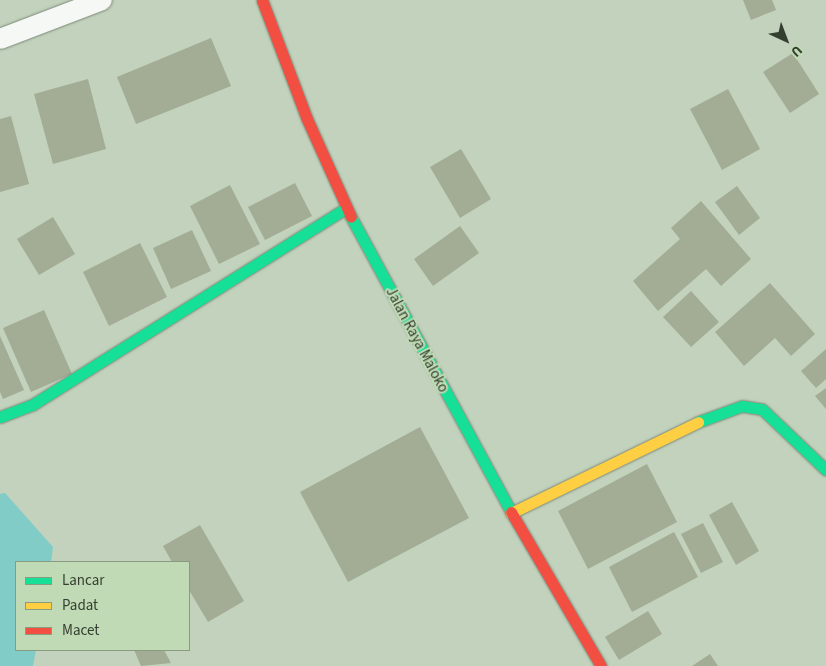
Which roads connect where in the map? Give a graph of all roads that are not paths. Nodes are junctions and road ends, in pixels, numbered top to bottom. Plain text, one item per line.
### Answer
1 (102, 0) edge
2 (262, 0) edge
3 (0, 39) edge
4 (346, 208) junction
5 (0, 418) edge
6 (826, 470) edge
7 (511, 513) junction
8 (601, 666) edge

1 - 3 lane
2 - 4 street, Jalan Raya Maloko
4 - 5 street
4 - 7 street, Jalan Raya Maloko
6 - 7 street
7 - 8 street, Jalan Raya Maloko

